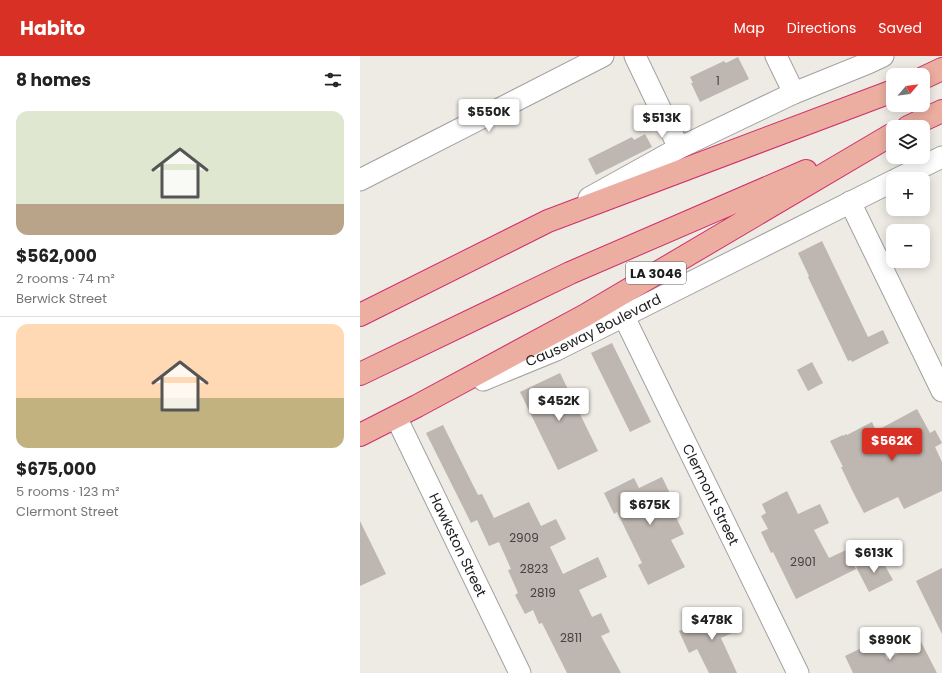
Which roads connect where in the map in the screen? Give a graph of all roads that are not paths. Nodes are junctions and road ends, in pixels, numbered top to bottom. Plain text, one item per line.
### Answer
1 (603, 56) edge
2 (635, 56) edge
3 (776, 56) edge
4 (883, 56) edge
5 (942, 69) edge
6 (930, 75) edge
7 (794, 93) junction
8 (886, 94) edge
9 (942, 111) edge
10 (923, 120) edge
11 (886, 137) edge
12 (886, 138) edge
13 (679, 148) junction
14 (942, 157) edge
15 (911, 172) edge
16 (360, 180) edge
17 (886, 184) edge
18 (850, 202) junction
19 (548, 221) junction
20 (625, 315) junction
21 (360, 316) edge
22 (360, 374) edge
23 (942, 391) edge
24 (418, 406) junction
25 (396, 417) junction
26 (360, 434) edge
27 (520, 673) edge
28 (798, 673) edge

1 - 16 street
2 - 13 street
3 - 7 street
4 - 7 street
5 - 6 highway
7 - 13 street
8 - 19 highway
9 - 10 highway, LA 3046
11 - 22 highway
12 - 24 highway, LA 3046
13 - 19 street
14 - 15 street
17 - 18 street, Causeway Boulevard
18 - 20 street, Causeway Boulevard
18 - 23 street
19 - 21 highway
20 - 24 street, Causeway Boulevard
20 - 28 street, Clermont Street
24 - 25 highway, LA 3046
25 - 26 highway, LA 3046
25 - 27 street, Hawkston Street

